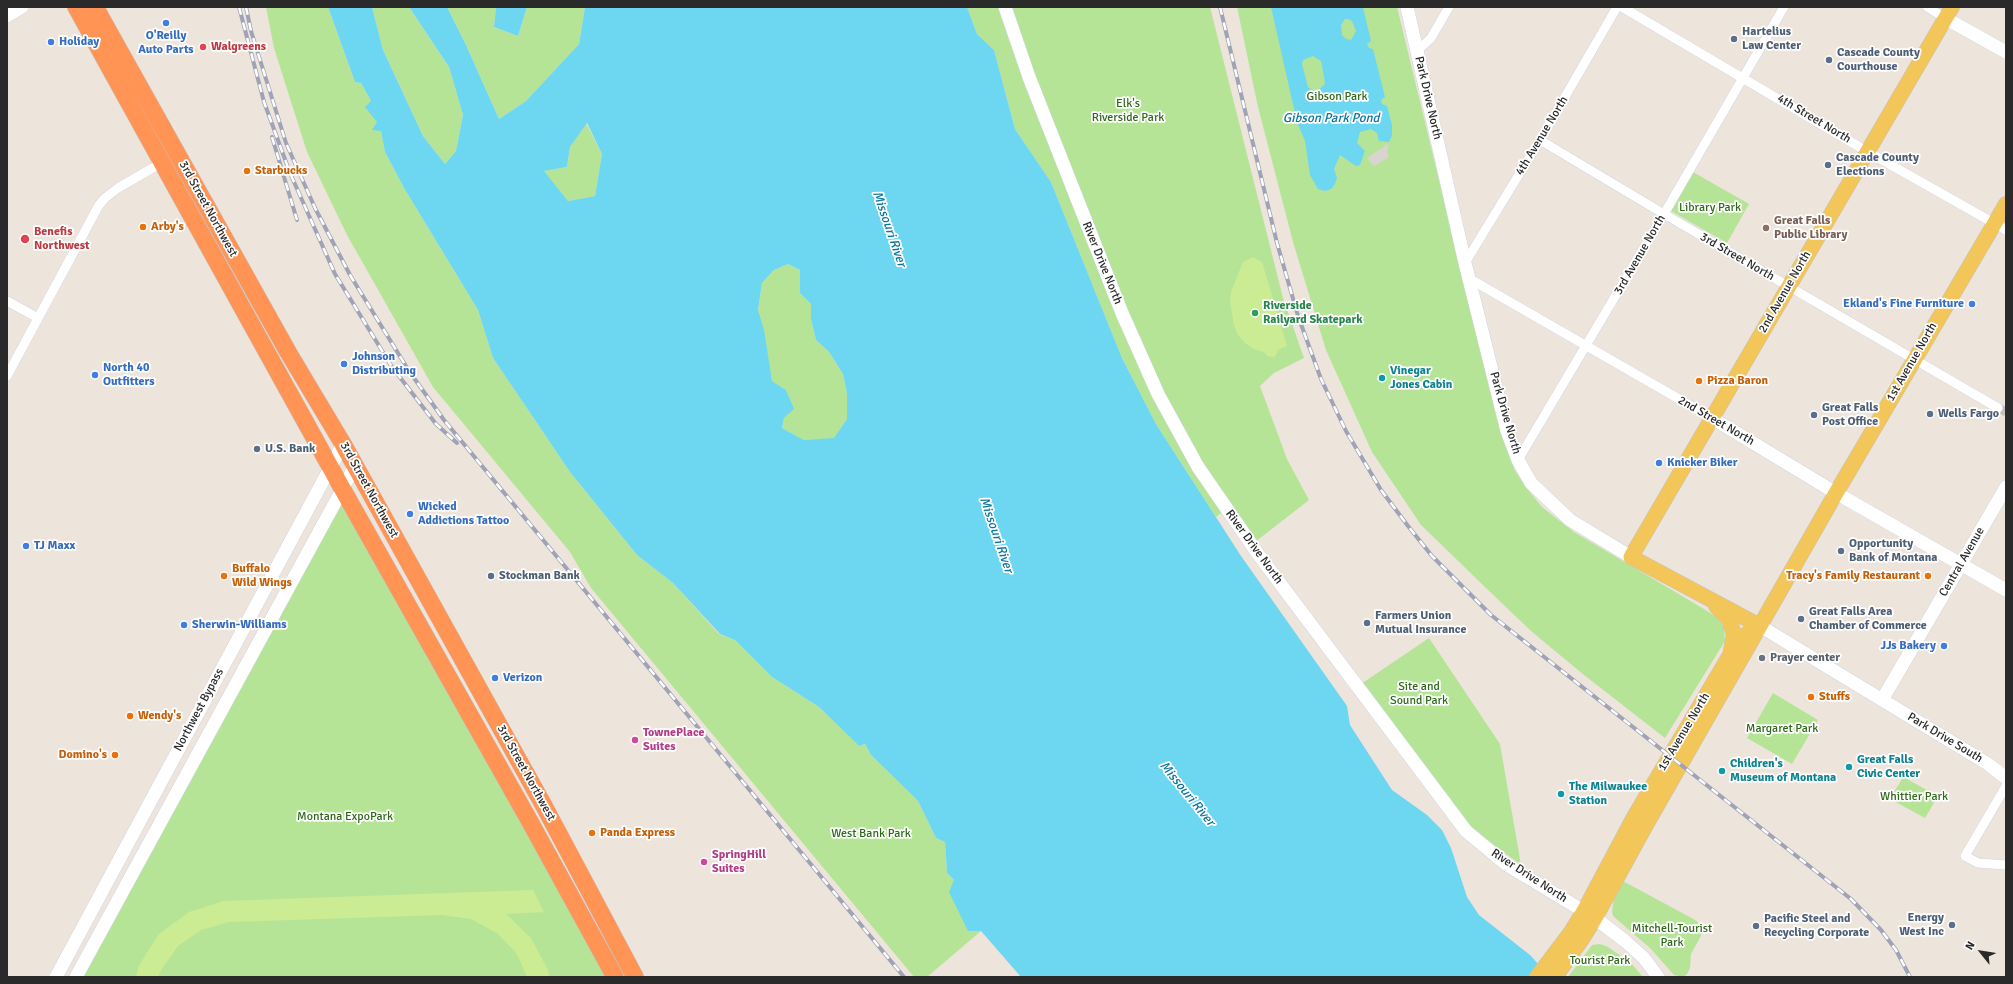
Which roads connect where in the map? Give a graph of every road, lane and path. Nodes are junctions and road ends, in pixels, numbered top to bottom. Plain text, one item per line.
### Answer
1 (22, 7) edge
2 (76, 7) edge
3 (95, 7) edge
4 (1006, 7) edge
5 (1407, 7) edge
6 (1449, 7) edge
7 (1617, 7) edge
8 (1622, 7) edge
9 (1784, 7) edge
10 (1927, 7) edge
11 (1949, 12) edge
12 (7, 16) edge
13 (1417, 51) junction
14 (2006, 52) edge
15 (1743, 77) junction
16 (1540, 140) junction
17 (1868, 152) junction
18 (170, 158) junction
19 (2006, 204) edge
20 (1664, 214) junction
21 (2000, 227) edge
22 (1466, 263) junction
23 (1470, 280) junction
24 (1788, 286) junction
25 (7, 301) edge
26 (38, 318) junction
27 (1587, 346) junction
28 (1914, 359) junction
29 (7, 376) edge
30 (1998, 408) tunnel mouth
31 (1712, 418) junction
32 (344, 444) junction
33 (1518, 460) junction
34 (330, 466) junction
35 (355, 466) junction
36 (2006, 487) edge
37 (343, 490) junction
38 (1836, 493) junction
39 (1632, 557) junction
40 (1961, 564) junction
41 (2006, 590) edge
42 (1708, 598) junction
43 (1760, 626) junction
44 (1729, 656) junction
45 (1882, 700) junction
46 (1988, 764) junction
47 (2006, 764) edge
48 (2006, 778) edge
49 (2006, 786) edge
50 (2006, 865) edge
51 (1589, 915) junction
52 (1577, 936) junction
53 (56, 977) edge
54 (76, 977) edge
55 (615, 977) edge
56 (635, 977) edge
57 (1537, 977) edge
58 (1555, 977) edge
59 (1658, 977) edge

1 - 12 main road
2 - 18 highway, 3rd Street Northwest
3 - 18 highway, 3rd Street Northwest
4 - 51 main road, River Drive North
5 - 13 main road, Park Drive North
6 - 13 street
7 - 16 street, 4th Avenue North
8 - 15 street, 4th Street North
9 - 15 street, 3rd Avenue North
10 - 11 street
11 - 14 main road
11 - 17 main road, 2nd Avenue North
13 - 22 main road, Park Drive North
15 - 17 street, 4th Street North
15 - 20 street, 3rd Avenue North
16 - 20 street, 3rd Street North
16 - 22 street, 4th Avenue North
17 - 21 street, 4th Street North
17 - 24 main road, 2nd Avenue North
18 - 26 street
18 - 32 highway, 3rd Street Northwest
18 - 34 highway, 3rd Street Northwest
19 - 21 main road, 1st Avenue North
20 - 24 street, 3rd Street North
20 - 27 street, 3rd Avenue North
21 - 28 main road, 1st Avenue North
22 - 23 main road, Park Drive North
23 - 27 street, 2nd Street North
23 - 33 main road, Park Drive North
24 - 28 street, 3rd Street North
24 - 31 main road, 2nd Avenue North
25 - 26 street
26 - 29 street
27 - 31 street, 2nd Street North
27 - 33 street, 3rd Avenue North
28 - 30 street, 3rd Street North
28 - 38 main road, 1st Avenue North
31 - 38 main road, 2nd Street North
31 - 39 main road, 2nd Avenue North
32 - 34 main road, Northwest Bypass
32 - 35 highway, 3rd Street Northwest
33 - 39 main road, Park Drive North
34 - 37 highway, 3rd Street Northwest
34 - 53 main road, Northwest Bypass
35 - 37 main road, Northwest Bypass
35 - 56 highway, 3rd Street Northwest
36 - 40 main road, Central Avenue
37 - 54 main road, Northwest Bypass
37 - 55 highway, 3rd Street Northwest
38 - 40 main road, 2nd Street North
38 - 43 main road, 1st Avenue North
39 - 42 main road, Park Drive North
40 - 41 main road, 2nd Street North
40 - 45 main road, Central Avenue
42 - 43 main road, Park Drive North
42 - 44 main road
43 - 44 main road, 1st Avenue North
43 - 45 main road, Park Drive North
43 - 51 main road, 1st Avenue North
44 - 51 main road, 1st Avenue North
45 - 46 main road, Park Drive South
46 - 47 main road
46 - 48 main road, Park Drive South
49 - 50 street
51 - 52 main road, 1st Avenue North
51 - 59 main road, River Drive North
52 - 57 main road
52 - 58 main road

